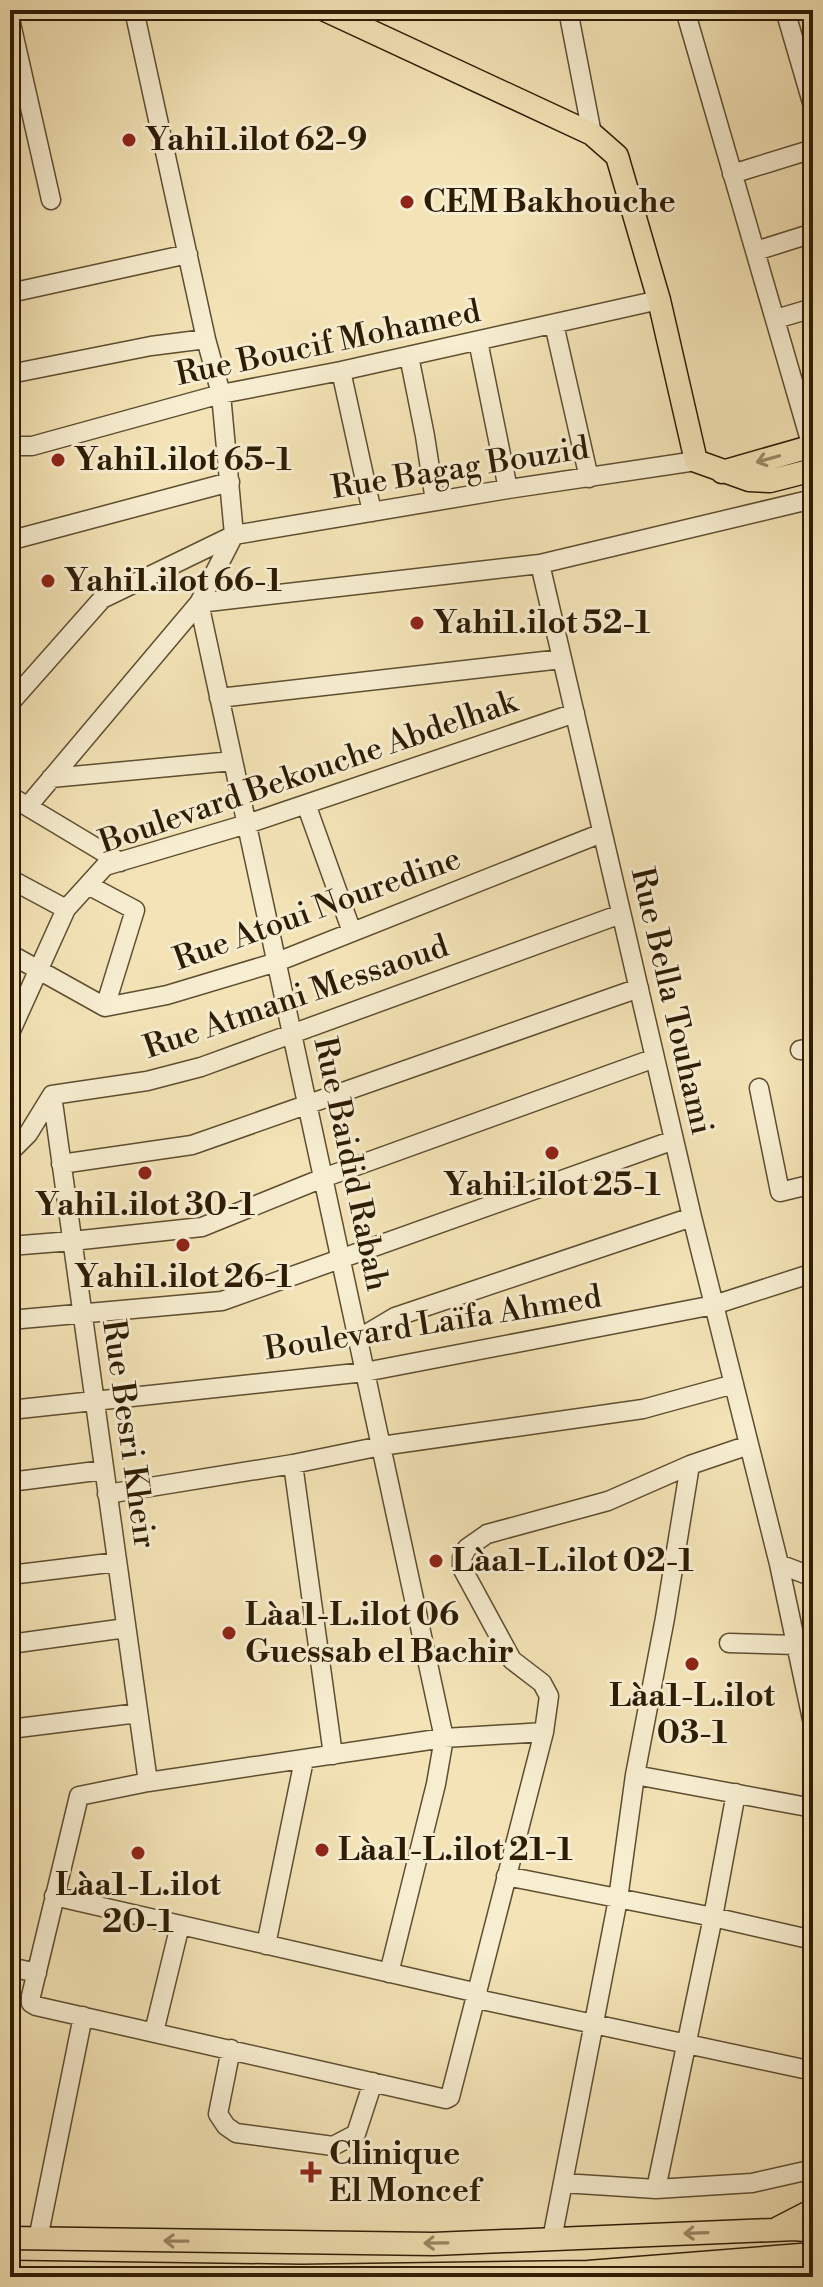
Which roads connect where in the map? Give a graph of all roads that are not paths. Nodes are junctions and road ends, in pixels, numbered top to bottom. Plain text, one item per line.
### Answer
1 (134, 10) edge
2 (325, 10) edge
3 (568, 10) edge
4 (685, 10) edge
5 (785, 10) edge
6 (10, 19) edge
7 (813, 106) edge
8 (592, 134) junction
9 (813, 149) edge
10 (732, 174) junction
11 (51, 200) dead end
12 (813, 233) edge
13 (756, 251) junction
14 (188, 254) junction
15 (10, 293) edge
16 (659, 300) junction
17 (813, 308) edge
18 (776, 319) junction
19 (554, 324) junction
20 (206, 339) junction
21 (478, 341) junction
22 (409, 356) junction
23 (341, 371) junction
24 (10, 374) edge
25 (221, 394) junction
26 (806, 394) edge
27 (10, 446) edge
28 (813, 446) edge
29 (696, 461) junction
30 (813, 470) edge
31 (722, 472) junction
32 (589, 478) junction
33 (230, 482) junction
34 (508, 489) junction
35 (813, 499) edge
36 (435, 501) junction
37 (372, 512) junction
38 (234, 535) junction
39 (10, 551) edge
40 (540, 564) junction
41 (199, 603) junction
42 (562, 659) junction
43 (14, 693) edge
44 (219, 698) junction
45 (575, 713) junction
46 (233, 761) junction
47 (51, 778) junction
48 (10, 796) edge
49 (306, 804) junction
50 (28, 806) junction
51 (247, 824) junction
52 (602, 833) junction
53 (120, 862) junction
54 (10, 879) edge
55 (88, 885) junction
56 (66, 909) junction
57 (621, 914) junction
58 (352, 932) junction
59 (10, 954) edge
60 (277, 962) junction
61 (39, 971) junction
62 (639, 988) junction
63 (105, 1007) junction
64 (10, 1033) edge
65 (292, 1035) junction
66 (655, 1058) junction
67 (759, 1088) dead end
68 (52, 1095) junction
69 (307, 1104) junction
70 (674, 1140) junction
71 (10, 1152) edge
72 (61, 1164) junction
73 (323, 1178) junction
74 (813, 1184) edge
75 (692, 1217) junction
76 (72, 1241) junction
77 (10, 1246) edge
78 (340, 1258) junction
79 (813, 1273) edge
80 (714, 1305) junction
81 (82, 1314) junction
82 (10, 1320) edge
83 (358, 1339) junction
84 (365, 1372) junction
85 (734, 1384) junction
86 (94, 1401) junction
87 (10, 1410) edge
88 (749, 1445) junction
89 (381, 1446) junction
90 (293, 1464) junction
91 (690, 1465) junction
92 (104, 1470) junction
93 (10, 1482) edge
94 (107, 1494) junction
95 (117, 1562) junction
96 (779, 1564) junction
97 (10, 1575) edge
98 (813, 1577) edge
99 (126, 1628) junction
100 (729, 1643) dead end
101 (10, 1644) edge
102 (796, 1645) junction
103 (138, 1713) junction
104 (813, 1724) edge
105 (10, 1729) edge
106 (544, 1732) junction
107 (444, 1738) junction
108 (333, 1755) junction
109 (304, 1760) junction
110 (635, 1775) junction
111 (148, 1782) junction
112 (736, 1793) junction
113 (813, 1808) edge
114 (506, 1876) junction
115 (54, 1896) junction
116 (618, 1899) junction
117 (713, 1917) junction
118 (180, 1925) junction
119 (813, 1940) edge
120 (266, 1945) junction
121 (10, 1967) edge
122 (37, 1973) junction
123 (389, 1973) junction
124 (478, 1996) junction
125 (83, 2016) junction
126 (594, 2025) junction
127 (154, 2032) junction
128 (686, 2045) junction
129 (231, 2049) junction
130 (813, 2071) edge
131 (373, 2082) junction
132 (813, 2167) edge
133 (563, 2183) junction
134 (656, 2189) junction
135 (813, 2210) edge
136 (774, 2230) junction
137 (813, 2231) edge
138 (10, 2238) edge
139 (38, 2239) junction
140 (552, 2239) junction
141 (810, 2252) edge
142 (17, 2274) edge
143 (591, 2275) edge

1 - 14 street
2 - 8 main road
3 - 8 street
4 - 10 street
5 - 7 street
6 - 11 street
8 - 16 main road
9 - 10 street
10 - 13 street
12 - 13 street
13 - 18 street
14 - 15 street
14 - 20 street
16 - 19 street, Rue Boucif Mohamed
16 - 29 main road
17 - 18 street
18 - 26 street
19 - 21 street, Rue Boucif Mohamed
19 - 32 street
20 - 24 street
20 - 25 street
21 - 22 street, Rue Boucif Mohamed
21 - 34 street
22 - 23 street, Rue Boucif Mohamed
22 - 36 street
23 - 25 street, Rue Boucif Mohamed
23 - 37 street
25 - 27 street, Rue Boucif Mohamed
25 - 33 street
26 - 28 street
28 -> 31 main road
29 - 31 main road
29 - 32 street, Rue Bagag Bouzid
30 - 31 main road
32 - 34 street, Rue Bagag Bouzid
33 - 38 street
33 - 39 street
34 - 36 street, Rue Bagag Bouzid
35 - 40 street
36 - 37 street, Rue Bagag Bouzid
37 - 38 street, Rue Bagag Bouzid
38 - 41 street
38 - 43 street, Rue Bagag Bouzid
40 - 41 street
40 - 42 street, Rue Bella Touhami
41 - 44 street, Rue Baidid Rabah
41 - 47 street
42 - 44 street
42 - 45 street, Rue Bella Touhami
44 - 46 street, Rue Baidid Rabah
45 - 49 street, Boulevard Bekouche Abdelhak
45 - 52 street, Rue Bella Touhami
46 - 47 street
46 - 51 street, Rue Baidid Rabah
47 - 50 street
48 - 50 street
49 - 51 street, Boulevard Bekouche Abdelhak
49 - 58 street
50 - 53 street
51 - 53 street, Boulevard Bekouche Abdelhak
51 - 60 street, Rue Baidid Rabah
52 - 57 street, Rue Bella Touhami
52 - 58 street, Rue Atoui Nouredine
53 - 55 street, Boulevard Bekouche Abdelhak
54 - 56 street
55 - 56 street, Boulevard Bekouche Abdelhak
55 - 63 street
56 - 61 street, Boulevard Bekouche Abdelhak
57 - 62 street, Rue Bella Touhami
57 - 65 street, Rue Atmani Messaoud
58 - 60 street, Rue Atoui Nouredine
59 - 61 street
60 - 63 street, Rue Atoui Nouredine
60 - 65 street, Rue Baidid Rabah
61 - 63 street
61 - 64 street, Boulevard Bekouche Abdelhak
62 - 66 street, Rue Bella Touhami
62 - 69 street
65 - 68 street, Rue Atmani Messaoud
65 - 69 street, Rue Baidid Rabah
66 - 70 street, Rue Bella Touhami
66 - 73 street
67 - 74 street
68 - 71 street
68 - 72 street, Rue Besri Kheir
69 - 72 street
69 - 73 street, Rue Baidid Rabah
70 - 75 street, Rue Bella Touhami
70 - 78 street
72 - 76 street, Rue Besri Kheir
73 - 76 street
73 - 78 street, Rue Baidid Rabah
75 - 80 street, Rue Bella Touhami
75 - 83 street
76 - 77 street
76 - 81 street, Rue Besri Kheir
78 - 81 street
78 - 83 street, Rue Baidid Rabah
79 - 80 street, Boulevard Laïfa Ahmed
80 - 84 street, Boulevard Laïfa Ahmed
80 - 85 street, Rue Bella Touhami
81 - 82 street
81 - 86 street, Rue Besri Kheir
83 - 84 street, Rue Baidid Rabah
84 - 86 street, Boulevard Laïfa Ahmed
84 - 89 street, Rue Baidid Rabah
85 - 88 street, Rue Bella Touhami
85 - 89 street
86 - 87 street, Boulevard Laïfa Ahmed
86 - 92 street, Rue Besri Kheir
88 - 91 street
88 - 96 street, Rue Bella Touhami
89 - 90 street
89 - 107 street, Rue Baidid Rabah
90 - 94 street
90 - 108 street
91 - 106 street
91 - 110 street
92 - 93 street
92 - 94 street, Rue Besri Kheir
94 - 95 street, Rue Besri Kheir
95 - 97 street
95 - 99 street, Rue Besri Kheir
96 - 98 street
96 - 102 street, Rue Bella Touhami
99 - 101 street
99 - 103 street, Rue Besri Kheir
100 - 102 street
102 - 104 street, Rue Bella Touhami
103 - 105 street
103 - 111 street, Rue Besri Kheir
106 - 107 street
106 - 114 street
107 - 108 street
107 - 123 street
108 - 109 street
109 - 111 street
109 - 120 street
110 - 112 street
110 - 116 street
111 - 115 street
112 - 113 street
112 - 117 street
114 - 116 street
114 - 124 street
115 - 118 street
115 - 122 street
116 - 117 street
116 - 126 street
117 - 119 street
117 - 128 street
118 - 120 street
118 - 127 street
120 - 123 street
121 - 122 street
122 - 125 street
123 - 124 street
124 - 126 street
124 - 131 street
125 - 127 street
125 - 139 street
126 - 128 street
126 - 133 street
127 - 129 street
128 - 130 street
128 - 134 street
129 - 131 street
129 - 131 street
132 - 134 street
133 - 134 street
133 - 140 street
135 - 136 main road
136 - 137 main road
136 -> 140 main road
138 - 139 main road
140 -> 139 main road
141 - 143 main road
142 - 143 main road

